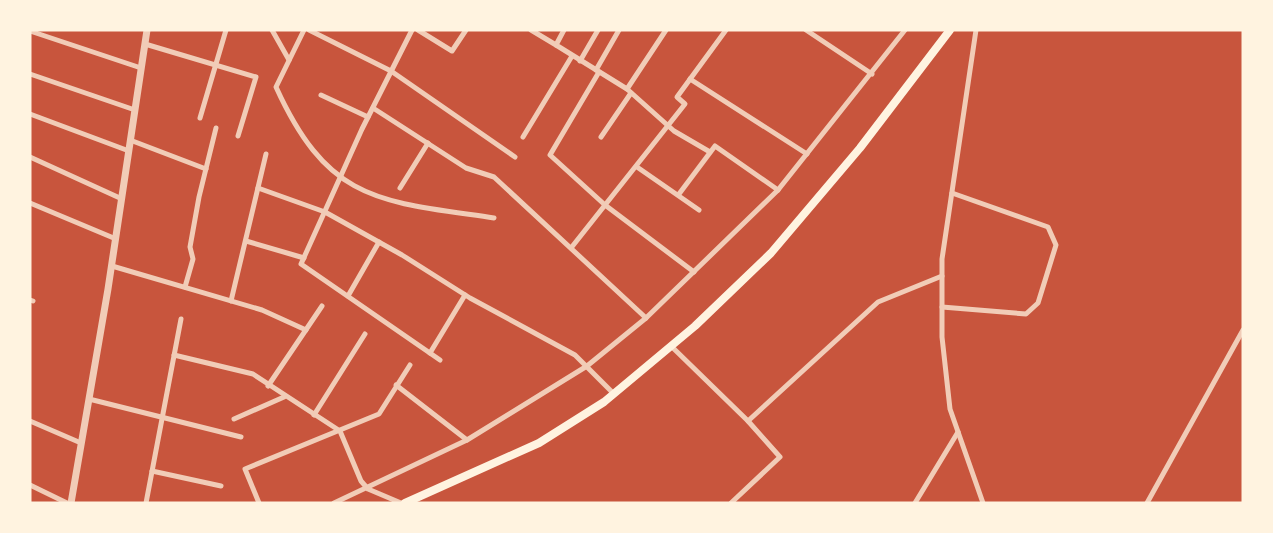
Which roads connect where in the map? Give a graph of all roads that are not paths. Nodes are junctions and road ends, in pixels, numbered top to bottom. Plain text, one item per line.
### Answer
1 (147, 30) edge
2 (226, 30) edge
3 (272, 30) edge
4 (304, 30) edge
5 (309, 30) edge
6 (413, 30) edge
7 (466, 30) edge
8 (531, 30) edge
9 (564, 30) edge
10 (598, 30) edge
11 (619, 30) edge
12 (666, 30) edge
13 (726, 30) edge
14 (806, 30) edge
15 (905, 30) edge
16 (950, 30) edge
17 (976, 30) edge
18 (30, 31) edge
19 (145, 44) junction
20 (556, 45) junction
21 (572, 56) junction
22 (289, 60) junction
23 (580, 60) junction
24 (216, 65) junction
25 (141, 68) junction
26 (391, 71) junction
27 (598, 71) junction
28 (30, 74) edge
29 (872, 74) junction
30 (690, 79) junction
31 (629, 91) junction
32 (321, 94) dead end
33 (373, 108) junction
34 (135, 110) junction
35 (30, 114) edge
36 (368, 117) junction
37 (200, 118) dead end
38 (668, 126) junction
39 (216, 128) dead end
40 (238, 136) dead end
41 (523, 136) dead end
42 (601, 137) dead end
43 (130, 140) junction
44 (428, 143) junction
45 (129, 151) junction
46 (710, 152) junction
47 (266, 154) dead end
48 (807, 154) junction
49 (30, 157) edge
50 (515, 157) dead end
51 (637, 166) junction
52 (206, 169) junction
53 (340, 179) junction
54 (258, 188) junction
55 (400, 189) dead end
56 (778, 190) junction
57 (952, 193) junction
58 (679, 194) junction
59 (122, 199) junction
60 (30, 203) edge
61 (605, 205) junction
62 (699, 210) dead end
63 (325, 212) junction
64 (494, 218) dead end
65 (116, 239) junction
66 (246, 241) junction
67 (379, 242) junction
68 (571, 248) junction
69 (304, 258) junction
70 (112, 266) junction
71 (693, 272) junction
72 (942, 276) junction
73 (186, 287) junction
74 (348, 296) junction
75 (465, 296) junction
76 (231, 301) junction
77 (322, 306) dead end
78 (942, 307) junction
79 (646, 318) junction
80 (181, 319) dead end
81 (306, 330) junction
82 (1243, 330) edge
83 (365, 334) dead end
84 (671, 346) junction
85 (430, 353) junction
86 (174, 355) junction
87 (440, 360) dead end
88 (410, 364) dead end
89 (587, 366) junction
90 (396, 385) junction
91 (268, 386) junction
92 (614, 394) junction
93 (284, 397) junction
94 (89, 399) junction
95 (314, 415) junction
96 (162, 417) junction
97 (234, 419) dead end
98 (30, 421) edge
99 (748, 421) junction
100 (340, 431) junction
101 (958, 432) junction
102 (241, 436) dead end
103 (467, 440) junction
104 (81, 443) junction
105 (152, 471) junction
106 (30, 485) edge
107 (221, 486) dead end
108 (368, 489) junction
109 (407, 502) edge
110 (69, 503) edge
111 (146, 503) edge
112 (259, 503) edge
113 (334, 503) edge
114 (731, 503) edge
115 (915, 503) edge
116 (983, 503) edge
117 (1147, 503) edge

1 - 19 street
2 - 24 street
3 - 22 street
4 - 22 street
5 - 26 street
6 - 7 street
6 - 26 street
8 - 20 street
9 - 20 street
10 - 23 street
11 - 27 street
12 - 31 street
13 - 30 street
14 - 29 street
15 - 29 street
16 - 84 main road
17 - 57 street
18 - 25 street
19 - 24 street
19 - 25 street
20 - 21 street
21 - 23 street
21 - 41 street
22 - 53 street
23 - 27 street
24 - 37 street
24 - 40 street
25 - 34 street
26 - 33 street
26 - 50 street
27 - 31 street
27 - 61 street
28 - 34 street
29 - 48 street
30 - 38 street
30 - 48 street
31 - 38 street
31 - 42 street
32 - 36 street
33 - 36 street
33 - 44 street
34 - 43 street
35 - 45 street
36 - 53 street
38 - 46 street
38 - 51 street
39 - 52 street
43 - 45 street
43 - 52 street
44 - 55 street
44 - 68 street
45 - 59 street
46 - 56 street
46 - 58 street
47 - 54 street
48 - 56 street
49 - 59 street
51 - 58 street
51 - 61 street
52 - 73 street
53 - 63 street
53 - 64 street
54 - 63 street
54 - 66 street
56 - 71 street
57 - 72 street
57 - 78 street
58 - 62 street
59 - 65 street
60 - 65 street
61 - 68 street
61 - 71 street
63 - 67 street
63 - 69 street
65 - 70 street
66 - 69 street
66 - 76 street
67 - 74 street
67 - 75 street
68 - 79 street
69 - 74 street
70 - 73 street
70 - 94 street
71 - 79 street
72 - 78 street
72 - 99 street
73 - 76 street
74 - 85 street
75 - 85 street
75 - 89 street
76 - 81 street
77 - 81 street
78 - 101 street
79 - 89 street
80 - 86 street
81 - 91 street
82 - 117 street
83 - 95 street
84 - 92 main road
84 - 99 street
85 - 87 street
86 - 91 street
86 - 96 street
88 - 90 street
89 - 92 street
89 - 103 street
90 - 100 street
90 - 103 street
91 - 93 street
92 - 109 main road
93 - 95 street
93 - 97 street
94 - 96 street
94 - 104 street
95 - 100 street
96 - 102 street
96 - 105 street
98 - 104 street
99 - 114 street
100 - 108 street
100 - 112 street
101 - 115 street
101 - 116 street
103 - 108 street
104 - 110 street
105 - 107 street
105 - 111 street
106 - 110 street
108 - 109 street
108 - 113 street

